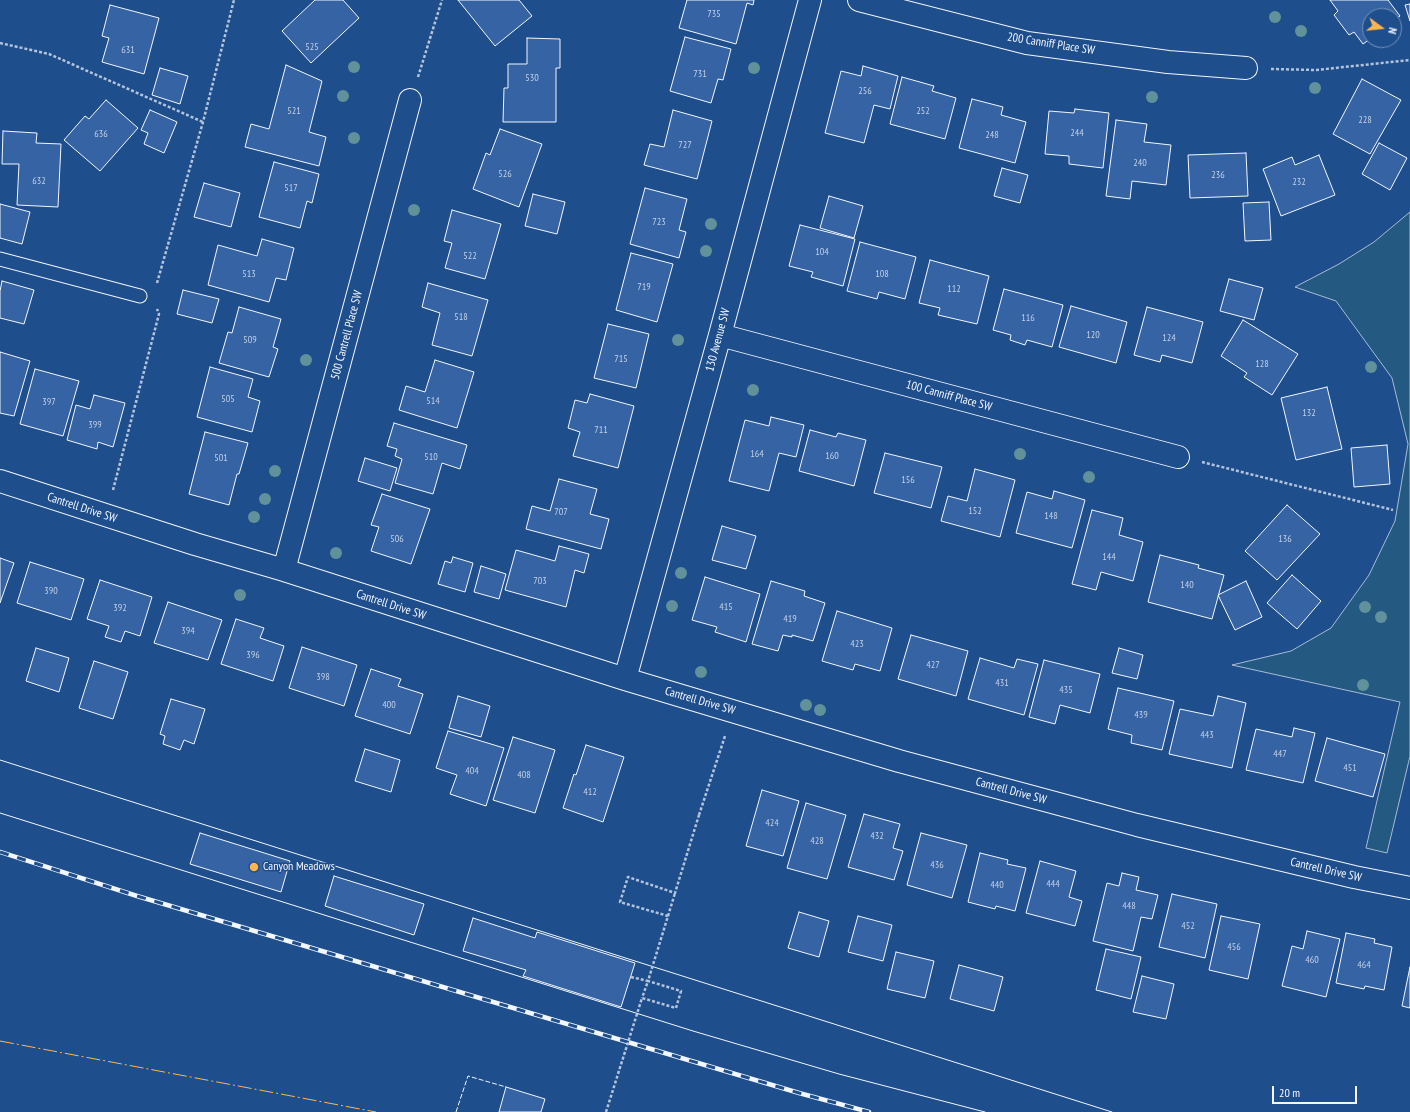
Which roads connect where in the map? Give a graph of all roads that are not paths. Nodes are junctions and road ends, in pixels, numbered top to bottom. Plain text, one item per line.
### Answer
1 (810, 0) edge
2 (859, 0) edge
3 (1246, 68) road end
4 (410, 100) road end
5 (0, 259) edge
6 (140, 296) dead end
7 (720, 336) junction
8 (1178, 457) road end
9 (0, 481) edge
10 (284, 570) junction
11 (625, 679) junction
12 (1410, 888) edge

1 - 7 street, 130 Avenue SW
2 - 3 street, 200 Canniff Place SW
4 - 10 street, 500 Cantrell Place SW
5 - 6 lane
7 - 8 street, 100 Canniff Place SW
7 - 11 street, 130 Avenue SW
9 - 10 street, Cantrell Drive SW
10 - 11 street, Cantrell Drive SW
11 - 12 street, Cantrell Drive SW

